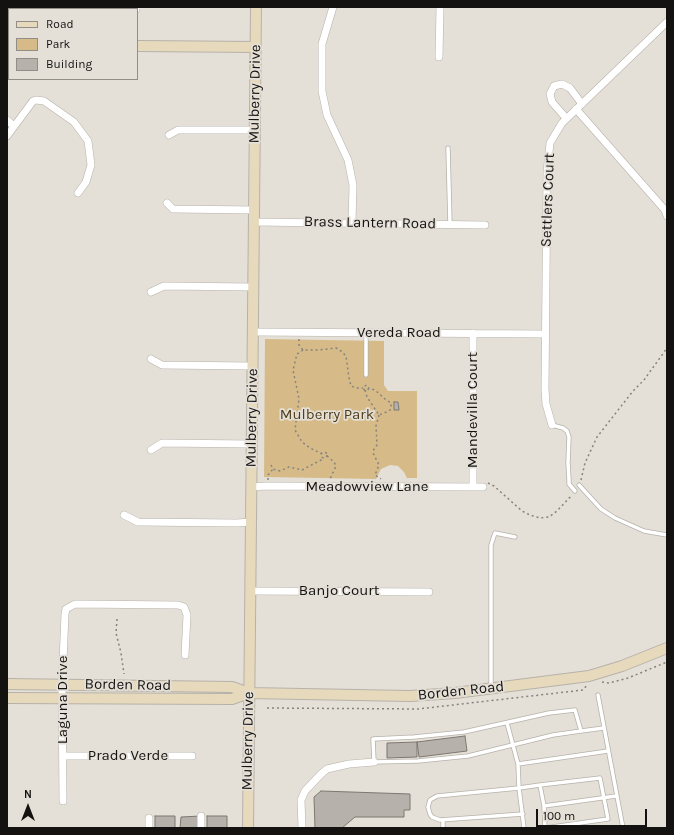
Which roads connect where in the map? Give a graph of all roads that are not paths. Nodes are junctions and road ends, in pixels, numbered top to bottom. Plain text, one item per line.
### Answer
1 (256, 7) edge
2 (333, 7) edge
3 (440, 7) edge
4 (667, 22) edge
5 (138, 46) edge
6 (256, 47) junction
7 (439, 57) dead end
8 (582, 104) junction
9 (576, 109) junction
10 (566, 118) junction
11 (7, 120) edge
12 (14, 126) junction
13 (254, 130) junction
14 (169, 135) dead end
15 (7, 136) edge
16 (448, 148) dead end
17 (78, 193) dead end
18 (167, 203) dead end
19 (254, 210) junction
20 (667, 216) edge
21 (254, 222) junction
22 (352, 223) junction
23 (450, 224) junction
24 (486, 225) dead end
25 (253, 287) junction
26 (151, 292) dead end
27 (252, 332) junction
28 (366, 333) junction
29 (473, 334) junction
30 (545, 334) junction
31 (151, 359) dead end
32 (252, 366) junction
33 (366, 375) dead end
34 (552, 425) joint
35 (251, 444) junction
36 (151, 450) dead end
37 (484, 485) road end
38 (580, 485) road end
39 (251, 487) junction
40 (473, 487) junction
41 (575, 491) road end
42 (124, 516) dead end
43 (251, 522) junction
44 (667, 535) edge
45 (515, 537) dead end
46 (250, 591) junction
47 (429, 592) dead end
48 (667, 648) edge
49 (185, 655) dead end
50 (7, 684) edge
51 (62, 685) junction
52 (491, 689) junction
53 (249, 693) junction
54 (598, 695) dead end
55 (7, 698) edge
56 (62, 699) junction
57 (507, 723) junction
58 (604, 728) junction
59 (581, 731) junction
60 (513, 745) junction
61 (608, 751) junction
62 (63, 756) junction
63 (192, 756) dead end
64 (374, 762) junction
65 (518, 764) junction
66 (540, 785) junction
67 (519, 788) junction
68 (616, 796) junction
69 (604, 798) junction
70 (63, 801) dead end
71 (544, 806) junction
72 (523, 814) junction
73 (201, 816) dead end
74 (149, 818) dead end
75 (443, 820) junction
76 (149, 828) edge
77 (201, 828) edge
78 (248, 828) edge
79 (302, 828) edge
80 (443, 828) edge
81 (524, 828) edge
82 (623, 828) edge

1 - 6 main road, Mulberry Drive
2 - 22 street
3 - 7 street
4 - 8 street, Settlers Court
5 - 6 main road
6 - 13 main road, Mulberry Drive
8 - 9 street, Settlers Court
8 - 10 street
9 - 10 street, Settlers Court
9 - 20 street
10 - 30 street, Settlers Court
11 - 12 street
12 - 15 street
12 - 17 street
13 - 14 street
13 - 19 main road, Mulberry Drive
16 - 23 lane
18 - 19 street
19 - 21 main road, Mulberry Drive
21 - 22 street, Brass Lantern Road
21 - 25 main road, Mulberry Drive
22 - 23 street, Brass Lantern Road
23 - 24 street, Brass Lantern Road
25 - 26 street
25 - 27 main road, Mulberry Drive
27 - 28 street, Vereda Road
27 - 32 main road, Mulberry Drive
28 - 29 street, Vereda Road
28 - 33 lane
29 - 30 street, Vereda Road
29 - 40 street, Mandevilla Court
30 - 34 street, Settlers Court
31 - 32 street
32 - 35 main road, Mulberry Drive
34 - 41 lane
35 - 36 street
35 - 39 main road, Mulberry Drive
37 - 40 street, Meadowview Lane
38 - 44 lane
39 - 40 street, Meadowview Lane
39 - 43 main road, Mulberry Drive
42 - 43 street
43 - 46 main road, Mulberry Drive
45 - 52 lane
46 - 47 street, Banjo Court
46 - 53 main road, Mulberry Drive
48 - 52 main road, Borden Road
49 - 51 street, Laguna Drive
50 - 51 main road, Borden Road
51 - 53 main road, Borden Road
51 - 56 street, Laguna Drive
52 - 53 main road, Borden Road
53 - 56 main road, Borden Road
53 - 78 main road, Mulberry Drive
54 - 58 lane
55 - 56 main road, Borden Road
56 - 62 street, Laguna Drive
57 - 59 lane
57 - 60 lane
57 - 64 lane
58 - 59 lane
58 - 61 lane
59 - 60 lane
60 - 64 lane
60 - 65 lane
61 - 65 lane
61 - 68 lane
62 - 63 street, Prado Verde
62 - 70 street, Laguna Drive
64 - 79 street
65 - 67 lane
66 - 67 lane
66 - 69 lane
66 - 71 lane
67 - 72 lane
67 - 75 lane
68 - 69 lane
68 - 82 lane
69 - 71 lane
69 - 71 lane
72 - 75 lane
72 - 81 lane
73 - 77 street
74 - 76 street
75 - 80 lane

